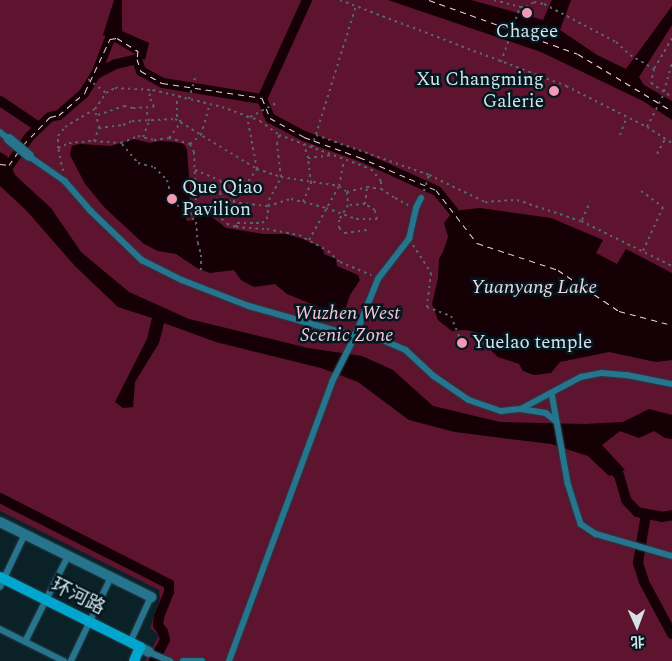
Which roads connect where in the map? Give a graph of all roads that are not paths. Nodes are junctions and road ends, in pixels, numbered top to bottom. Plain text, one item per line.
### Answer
1 (0, 132) edge
2 (9, 139) joint
3 (29, 156) joint
4 (421, 198) road end
5 (355, 336) junction
6 (672, 384) edge
7 (552, 393) junction
8 (521, 409) junction
9 (556, 421) junction
10 (0, 522) edge
11 (25, 534) junction
12 (68, 556) junction
13 (672, 556) edge
14 (111, 577) junction
15 (1, 581) edge
16 (151, 597) joint
17 (46, 601) junction
18 (89, 622) junction
19 (0, 629) edge
20 (25, 642) junction
21 (140, 647) junction
22 (64, 661) edge
23 (71, 661) edge
24 (134, 661) edge
25 (170, 661) edge
26 (184, 661) edge
27 (202, 661) edge
28 (229, 661) edge

1 - 2 lane
2 - 3 street
3 - 5 lane
4 - 5 lane
5 - 8 lane
5 - 28 lane
6 - 7 lane
7 - 8 lane
7 - 9 lane
8 - 9 lane
9 - 13 lane
10 - 11 street
11 - 12 street
11 - 15 lane
12 - 14 street
12 - 17 lane
14 - 16 street
14 - 18 lane
15 - 17 street, 环河路
16 - 21 lane
17 - 18 street, 环河路
17 - 20 lane
18 - 21 street, 环河路
18 - 23 lane
19 - 20 lane
20 - 22 lane
21 - 24 street
21 - 25 lane
26 - 27 lane

